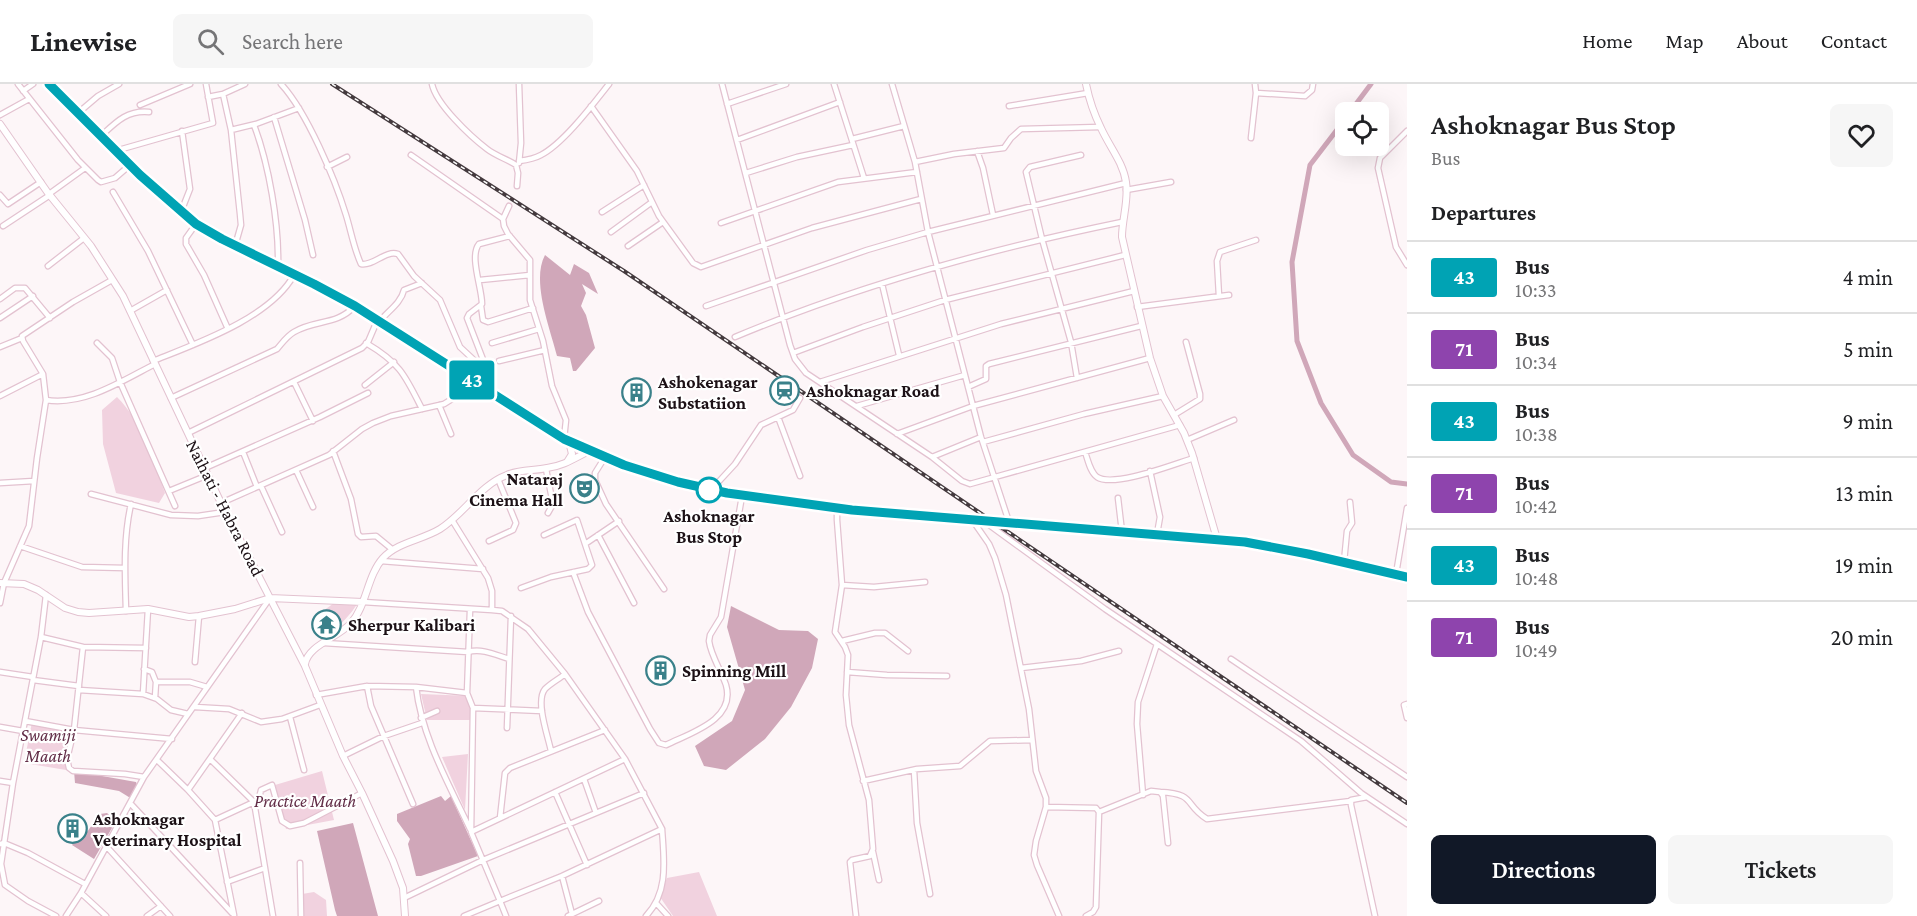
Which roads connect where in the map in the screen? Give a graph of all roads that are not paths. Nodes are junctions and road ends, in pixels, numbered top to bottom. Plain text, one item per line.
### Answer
1 (18, 84) edge
2 (33, 84) edge
3 (49, 84) edge
4 (119, 84) edge
5 (190, 84) edge
6 (206, 84) edge
7 (245, 84) edge
8 (281, 84) edge
9 (432, 84) edge
10 (519, 84) edge
11 (609, 84) edge
12 (722, 84) edge
13 (786, 84) edge
14 (834, 84) edge
15 (891, 84) edge
16 (1086, 84) edge
17 (1255, 84) edge
18 (1313, 84) edge
19 (23, 92) junction
20 (1088, 93) junction
21 (1257, 93) junction
22 (223, 94) junction
23 (208, 97) junction
24 (29, 99) junction
25 (840, 102) junction
26 (727, 104) junction
27 (140, 105) dead end
28 (591, 106) junction
29 (1009, 106) dead end
30 (299, 108) junction
31 (149, 112) dead end
32 (78, 113) junction
33 (0, 115) edge
34 (274, 117) junction
35 (0, 124) edge
36 (254, 125) junction
37 (904, 126) junction
38 (1100, 127) junction
39 (231, 130) junction
40 (182, 131) junction
41 (1407, 131) edge
42 (101, 136) junction
43 (1251, 138) dead end
44 (737, 140) junction
45 (852, 142) junction
46 (116, 151) junction
47 (977, 151) junction
48 (411, 155) dead end
49 (1081, 155) dead end
50 (347, 157) dead end
51 (519, 161) junction
52 (915, 162) junction
53 (130, 165) junction
54 (327, 167) junction
55 (86, 168) junction
56 (518, 169) junction
57 (916, 172) junction
58 (746, 173) junction
59 (864, 178) junction
60 (41, 182) junction
61 (1171, 182) dead end
62 (1126, 183) junction
63 (644, 184) junction
64 (517, 186) dead end
65 (1126, 190) junction
66 (113, 192) dead end
67 (0, 195) edge
68 (50, 195) junction
69 (921, 199) junction
70 (652, 202) junction
71 (1034, 205) junction
72 (509, 206) dead end
73 (755, 210) junction
74 (181, 212) junction
75 (602, 212) dead end
76 (993, 215) junction
77 (503, 219) junction
78 (663, 222) junction
79 (1122, 222) junction
80 (721, 223) dead end
81 (1, 224) edge
82 (196, 224) junction
83 (611, 232) dead end
84 (928, 232) junction
85 (510, 236) junction
86 (84, 238) junction
87 (1042, 238) junction
88 (1256, 240) dead end
89 (764, 245) junction
90 (235, 246) junction
91 (628, 246) dead end
92 (313, 255) dead end
93 (1125, 255) junction
94 (1407, 265) edge
95 (48, 266) dead end
96 (278, 266) junction
97 (937, 267) junction
98 (1052, 272) junction
99 (295, 274) junction
100 (530, 275) junction
101 (112, 280) junction
102 (480, 280) junction
103 (773, 282) junction
104 (422, 283) junction
105 (882, 284) junction
106 (167, 290) junction
107 (1134, 291) junction
108 (1229, 295) dead end
109 (33, 296) junction
110 (1219, 296) junction
111 (0, 299) edge
112 (945, 300) junction
113 (355, 306) junction
114 (482, 306) junction
115 (706, 306) dead end
116 (1137, 307) junction
117 (532, 308) junction
118 (1060, 309) junction
119 (130, 311) junction
120 (782, 317) junction
121 (0, 318) edge
122 (50, 318) junction
123 (890, 318) junction
124 (379, 321) junction
125 (1141, 326) junction
126 (228, 329) junction
127 (539, 329) junction
128 (735, 337) dead end
129 (955, 337) junction
130 (22, 339) junction
131 (1071, 342) junction
132 (1186, 342) dead end
133 (97, 343) dead end
134 (492, 343) dead end
135 (366, 344) junction
136 (194, 345) junction
137 (0, 346) edge
138 (545, 350) junction
139 (793, 353) junction
140 (899, 355) junction
141 (1150, 358) junction
142 (499, 361) dead end
143 (394, 362) junction
144 (154, 363) junction
145 (42, 374) junction
146 (965, 375) junction
147 (468, 378) junction
148 (1077, 378) junction
149 (120, 382) junction
150 (294, 382) junction
151 (820, 382) junction
152 (364, 385) dead end
153 (968, 387) junction
154 (368, 393) dead end
155 (0, 396) edge
156 (1163, 396) junction
157 (171, 398) junction
158 (800, 398) dead end
159 (46, 400) junction
160 (439, 405) junction
161 (857, 406) junction
162 (973, 406) junction
163 (422, 409) junction
164 (1174, 415) junction
165 (778, 417) junction
166 (1234, 420) dead end
167 (313, 421) junction
168 (1180, 425) junction
169 (188, 433) junction
170 (451, 434) dead end
171 (897, 434) junction
172 (566, 440) junction
173 (982, 440) junction
174 (1187, 440) junction
175 (333, 451) junction
176 (589, 451) junction
177 (243, 452) junction
178 (1085, 452) junction
179 (605, 457) junction
180 (932, 458) junction
181 (1194, 458) junction
182 (567, 463) junction
183 (546, 469) junction
184 (296, 470) junction
185 (1150, 471) junction
186 (206, 472) junction
187 (800, 476) dead end
188 (994, 478) junction
189 (498, 479) junction
190 (34, 481) junction
191 (0, 483) edge
192 (259, 487) junction
193 (711, 490) junction
194 (169, 491) junction
195 (91, 494) dead end
196 (742, 496) junction
197 (1118, 498) dead end
198 (1350, 502) dead end
199 (221, 503) junction
200 (131, 504) junction
201 (175, 506) dead end
202 (314, 507) dead end
203 (1407, 508) edge
204 (837, 509) junction
205 (225, 512) junction
206 (548, 513) dead end
207 (971, 519) junction
208 (452, 520) junction
209 (982, 520) junction
210 (619, 521) junction
211 (1009, 522) junction
212 (282, 532) dead end
213 (1122, 532) junction
214 (1157, 534) junction
215 (544, 535) dead end
216 (598, 535) junction
217 (1217, 539) junction
218 (489, 541) dead end
219 (585, 544) junction
220 (20, 546) junction
221 (393, 550) junction
222 (381, 561) junction
223 (1344, 562) junction
224 (125, 568) junction
225 (483, 569) junction
226 (573, 572) junction
227 (1396, 574) junction
228 (1407, 577) edge
229 (925, 582) dead end
230 (2, 583) edge
231 (842, 585) junction
232 (521, 588) dead end
233 (664, 589) dead end
234 (46, 595) junction
235 (270, 598) junction
236 (363, 602) junction
237 (0, 603) edge
238 (634, 603) dead end
239 (148, 609) junction
240 (470, 610) junction
241 (492, 610) junction
242 (126, 611) junction
243 (199, 616) junction
244 (511, 616) junction
245 (41, 637) junction
246 (842, 641) junction
247 (324, 643) junction
248 (1157, 644) junction
249 (83, 647) junction
250 (146, 648) junction
251 (908, 651) dead end
252 (1119, 651) dead end
253 (468, 652) junction
254 (509, 659) junction
255 (1231, 659) dead end
256 (195, 662) dead end
257 (305, 666) junction
258 (144, 669) junction
259 (1022, 669) junction
260 (0, 672) edge
261 (847, 672) junction
262 (565, 674) junction
263 (947, 675) dead end
264 (33, 679) junction
265 (156, 682) junction
266 (367, 686) junction
267 (207, 687) junction
268 (416, 687) junction
269 (79, 688) junction
270 (467, 693) junction
271 (142, 694) junction
272 (316, 695) junction
273 (155, 698) junction
274 (1407, 704) edge
275 (320, 705) junction
276 (195, 707) junction
277 (473, 708) junction
278 (507, 709) junction
279 (437, 711) dead end
280 (542, 711) junction
281 (242, 713) junction
282 (188, 714) junction
283 (290, 717) junction
284 (1407, 718) edge
285 (25, 721) junction
286 (422, 721) junction
287 (0, 727) edge
288 (507, 728) dead end
289 (75, 730) junction
290 (605, 730) junction
291 (23, 731) junction
292 (384, 735) junction
293 (172, 739) junction
294 (1032, 740) junction
295 (551, 751) junction
296 (343, 756) junction
297 (626, 759) junction
298 (157, 760) junction
299 (211, 760) junction
300 (304, 770) dead end
301 (914, 770) junction
302 (144, 777) junction
303 (1407, 777) edge
304 (584, 779) junction
305 (0, 780) edge
306 (863, 782) junction
307 (13, 783) junction
308 (188, 790) junction
309 (555, 792) junction
310 (1160, 792) junction
311 (362, 793) junction
312 (644, 793) junction
313 (1143, 795) junction
314 (1367, 797) junction
315 (1351, 801) junction
316 (254, 802) junction
317 (130, 803) junction
318 (413, 804) dead end
319 (1046, 807) junction
320 (1100, 812) junction
321 (596, 813) junction
322 (500, 818) junction
323 (216, 820) junction
324 (570, 824) junction
325 (1407, 824) edge
326 (662, 829) junction
327 (471, 832) junction
328 (2, 843) edge
329 (1168, 843) dead end
330 (106, 846) junction
331 (873, 852) junction
332 (483, 860) junction
333 (300, 863) dead end
334 (587, 865) junction
335 (265, 868) junction
336 (562, 876) junction
337 (879, 880) dead end
338 (227, 882) junction
339 (85, 884) junction
340 (81, 892) junction
341 (930, 894) dead end
342 (404, 898) junction
343 (500, 901) junction
344 (598, 902) dead end
345 (657, 904) junction
346 (161, 906) junction
347 (234, 915) edge
348 (570, 915) edge
349 (56, 916) edge
350 (66, 916) edge
351 (106, 916) edge
352 (147, 916) edge
353 (170, 916) edge
354 (273, 916) edge
355 (301, 916) edge
356 (405, 916) edge
357 (464, 916) edge
358 (506, 916) edge
359 (646, 916) edge
360 (668, 916) edge
361 (855, 916) edge
362 (1059, 916) edge
363 (1086, 916) edge
364 (1375, 916) edge

1 - 19 street
2 - 19 street
3 - 32 highway
4 - 32 street
5 - 27 street
6 - 23 street
7 - 22 street
8 - 30 street
9 - 56 street
10 - 51 street
11 - 28 street
12 - 26 street
13 - 26 street
14 - 25 street
15 - 37 street
16 - 20 main road
17 - 21 street
18 - 21 street
19 - 24 street
20 - 29 street
20 - 38 main road
21 - 43 street
22 - 23 street
22 - 39 street
23 - 40 street
24 - 33 street
24 - 55 street
25 - 44 street
25 - 45 street
26 - 44 street
28 - 51 street
28 - 63 street
30 - 34 street
30 - 54 street
31 - 42 street
32 - 42 highway
34 - 36 street
34 - 92 street
35 - 60 main road, Naihati - Habra Road
36 - 39 street
36 - 96 street
37 - 45 street
37 - 52 street
38 - 47 street
38 - 62 main road
39 - 90 street
40 - 46 street
40 - 74 street
41 - 94 street
42 - 46 highway
44 - 58 street
45 - 58 street
45 - 59 street
46 - 53 highway
47 - 52 street
47 - 76 street
48 - 77 street
49 - 71 street
50 - 54 street
51 - 56 street
52 - 57 street
53 - 55 street
53 - 74 highway
54 - 104 street
55 - 68 street
56 - 64 street
57 - 59 street
57 - 69 street
58 - 73 street
59 - 73 street
60 - 67 street
60 - 68 main road, Naihati - Habra Road
61 - 65 street
62 - 65 main road
62 - 71 street
63 - 70 street
63 - 75 street
65 - 79 main road
66 - 106 street
68 - 81 street
68 - 86 main road, Naihati - Habra Road
69 - 84 street
69 - 89 street
70 - 78 street
70 - 83 street
71 - 76 street
71 - 87 street
72 - 77 street
73 - 80 street
73 - 89 street
74 - 82 highway
76 - 84 street
77 - 85 street
78 - 89 street
78 - 91 street
79 - 87 street
79 - 93 main road
82 - 90 highway
82 - 126 street
84 - 97 street
84 - 103 street
85 - 100 street
85 - 102 street
86 - 95 street
86 - 101 main road, Naihati - Habra Road
87 - 97 street
87 - 98 street
88 - 110 street
89 - 103 street
90 - 96 highway
93 - 98 street
93 - 107 main road
96 - 99 highway
97 - 105 street
97 - 112 street
98 - 112 street
98 - 118 street
99 - 113 highway
99 - 126 street
100 - 102 street
100 - 117 street
101 - 119 main road, Naihati - Habra Road
101 - 122 street
102 - 114 street
103 - 115 street
103 - 120 street
104 - 124 street
104 - 147 street
105 - 120 street
105 - 123 street
106 - 119 street
106 - 136 street
107 - 116 main road
107 - 118 street
108 - 110 street
109 - 111 street
109 - 121 street
109 - 122 street
110 - 116 street
112 - 123 street
112 - 129 street
113 - 124 highway
113 - 157 street
114 - 117 street
114 - 147 street
116 - 125 main road
117 - 127 street
118 - 129 street
118 - 131 street
119 - 144 main road, Naihati - Habra Road
120 - 128 street
120 - 139 street
122 - 130 street
123 - 139 street
123 - 140 street
124 - 135 street
124 - 147 highway
125 - 131 street
125 - 141 main road
126 - 136 street
127 - 134 street
127 - 138 street
129 - 140 street
129 - 146 street
130 - 137 street
130 - 145 street
131 - 148 street
131 - 153 street
132 - 164 street
133 - 149 street
135 - 143 street
135 - 150 street
136 - 144 street
138 - 142 street
138 - 172 street
139 - 151 street
140 - 151 street
141 - 148 street
141 - 156 main road
143 - 152 street
143 - 163 street
144 - 149 street
144 - 157 main road, Naihati - Habra Road
145 - 155 street
145 - 159 street
146 - 153 street
146 - 161 street
147 - 160 street
147 - 172 highway
148 - 162 street
149 - 159 street
149 - 194 street
150 - 167 street
150 - 169 street
151 - 161 street
153 - 162 street
154 - 167 street
156 - 164 main road
156 - 173 street
157 - 169 main road, Naihati - Habra Road
158 - 165 street
159 - 190 street
160 - 163 street
160 - 170 street
161 - 171 street
162 - 171 street
162 - 173 street
163 - 175 street
164 - 168 main road
165 - 187 street
165 - 193 street
166 - 174 street
167 - 177 street
168 - 174 main road
168 - 178 street
169 - 186 main road, Naihati - Habra Road
171 - 180 street
172 - 176 highway
172 - 182 main road
173 - 180 street
173 - 188 street
174 - 181 main road
175 - 184 street
175 - 221 street
176 - 179 highway
176 - 182 main road
177 - 186 street
177 - 192 street
178 - 185 street
178 - 188 street
179 - 193 highway
179 - 210 street
180 - 188 street
181 - 185 street
181 - 217 main road
182 - 183 main road
183 - 189 main road
183 - 206 street
184 - 192 street
184 - 202 street
185 - 214 street
186 - 194 street
186 - 199 main road, Naihati - Habra Road
188 - 211 street
189 - 208 main road
189 - 218 street
190 - 191 street
190 - 220 street
192 - 199 street
192 - 212 street
193 - 196 highway
194 - 201 street
195 - 200 street
196 - 204 highway
196 - 226 street
197 - 213 street
198 - 223 street
199 - 205 main road, Naihati - Habra Road
200 - 205 street
200 - 224 street
203 - 227 street
204 - 207 highway
204 - 231 street
205 - 235 main road, Naihati - Habra Road
207 - 209 highway
207 - 259 street
208 - 221 main road
208 - 225 street
209 - 211 highway
209 - 248 street
210 - 216 street
210 - 233 street
211 - 213 highway
213 - 214 highway
214 - 217 highway
215 - 219 street
216 - 219 street
216 - 238 street
217 - 223 highway
219 - 226 street
220 - 224 street
220 - 230 street
221 - 222 main road
222 - 225 street
222 - 236 main road
223 - 227 highway
224 - 242 street
225 - 241 street
226 - 232 street
227 - 228 highway
229 - 231 street
230 - 234 main road
230 - 237 street
231 - 246 street
234 - 242 main road
234 - 245 street
235 - 236 main road
235 - 243 main road
235 - 257 main road, Naihati - Habra Road
235 - 267 street
236 - 240 street
236 - 247 main road
239 - 242 main road
239 - 243 main road
239 - 250 street
240 - 241 street
240 - 253 street
241 - 244 street
243 - 256 street
244 - 254 street
244 - 262 street
245 - 249 street
245 - 264 street
246 - 251 street
246 - 261 street
247 - 253 street
247 - 257 main road
248 - 313 street
248 - 314 street
249 - 250 street
249 - 269 street
250 - 258 street
252 - 259 street
253 - 254 street
253 - 270 street
254 - 278 street
255 - 303 street
257 - 272 main road, Naihati - Habra Road
258 - 265 street
258 - 271 street
259 - 294 street
260 - 264 street
261 - 263 street
261 - 306 street
262 - 280 street
262 - 290 street
264 - 269 street
264 - 285 street
265 - 267 street
265 - 273 street
266 - 268 street
266 - 272 street
266 - 292 street
267 - 276 street
268 - 270 street
268 - 286 street
269 - 271 street
269 - 289 street
270 - 277 street
271 - 273 street
272 - 275 main road, Naihati - Habra Road
273 - 282 street
274 - 284 street
275 - 283 street
275 - 296 main road, Naihati - Habra Road
276 - 281 street
276 - 282 street
277 - 278 street
277 - 327 street
278 - 280 street
278 - 288 street
279 - 286 street
280 - 295 street
281 - 283 street
281 - 299 street
282 - 293 street
283 - 300 street
285 - 289 street
285 - 291 street
286 - 292 street
286 - 327 street
287 - 291 street
289 - 293 street
289 - 302 street
290 - 295 street
290 - 297 street
291 - 307 street
292 - 296 street
292 - 318 street
293 - 298 street
294 - 301 street
294 - 319 street
295 - 322 street
296 - 311 main road, Naihati - Habra Road
297 - 304 street
297 - 312 street
298 - 302 street
298 - 308 street
299 - 308 street
299 - 316 street
301 - 306 street
301 - 341 street
302 - 317 street
304 - 309 street
304 - 321 street
305 - 307 street
306 - 331 street
307 - 328 street
308 - 323 street
309 - 322 street
309 - 324 street
310 - 313 street
310 - 315 street
310 - 329 street
311 - 316 street
311 - 342 main road, Naihati - Habra Road
312 - 321 street
312 - 326 street
313 - 320 street
314 - 315 street
314 - 325 street
315 - 364 street
316 - 323 street
316 - 335 street
317 - 330 street
317 - 347 street
319 - 320 street
319 - 362 street
320 - 363 street
321 - 324 street
322 - 327 street
323 - 338 street
324 - 332 street
324 - 334 street
326 - 334 street
326 - 345 street
327 - 332 street
328 - 339 street
328 - 349 street
330 - 339 street
330 - 346 street
331 - 337 street
331 - 361 street
332 - 342 street
332 - 343 street
333 - 355 street
334 - 336 street
335 - 338 street
335 - 354 street
336 - 343 street
336 - 348 street
338 - 347 street
339 - 340 street
340 - 350 street
340 - 351 street
342 - 356 main road, Naihati - Habra Road
343 - 357 street
343 - 358 street
344 - 348 street
345 - 359 street
345 - 360 street
346 - 352 street
346 - 353 street

